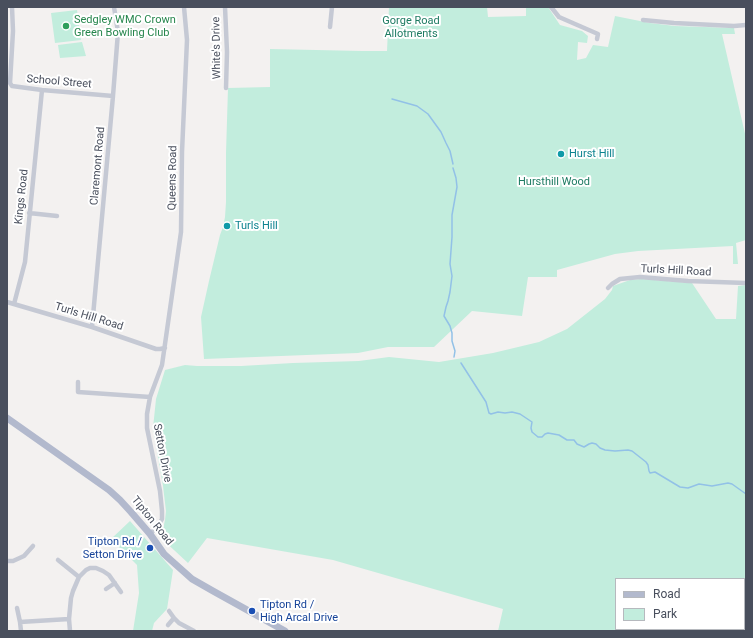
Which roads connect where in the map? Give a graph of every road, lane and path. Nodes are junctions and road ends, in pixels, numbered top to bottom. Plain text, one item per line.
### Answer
1 (12, 7) edge
2 (114, 7) edge
3 (184, 7) edge
4 (225, 7) edge
5 (332, 7) edge
6 (551, 7) edge
7 (643, 20) dead end
8 (746, 25) edge
9 (330, 27) dead end
10 (597, 39) dead end
11 (226, 88) dead end
12 (42, 90) junction
13 (113, 96) junction
14 (29, 214) junction
15 (57, 216) dead end
16 (746, 283) edge
17 (608, 288) dead end
18 (7, 302) edge
19 (14, 304) junction
20 (92, 327) junction
21 (165, 348) junction
22 (78, 382) dead end
23 (150, 397) junction
24 (7, 418) edge
25 (150, 534) junction
26 (33, 546) dead end
27 (58, 560) dead end
28 (7, 561) edge
29 (79, 577) junction
30 (114, 583) junction
31 (106, 589) dead end
32 (121, 592) dead end
33 (17, 608) dead end
34 (169, 611) dead end
35 (174, 618) junction
36 (69, 619) junction
37 (20, 622) junction
38 (168, 625) dead end
39 (282, 630) edge
40 (21, 631) edge
41 (70, 631) edge
42 (194, 631) edge

1 - 12 street, School Street
2 - 13 street, Claremont Road
3 - 21 street, Queens Road
4 - 11 street, White's Drive
5 - 9 street
6 - 10 street
7 - 8 street
12 - 13 street, School Street
12 - 14 street, Kings Road
13 - 20 street, Claremont Road
14 - 15 street
14 - 19 street, Kings Road
16 - 17 street, Turls Hill Road
18 - 19 street, Turls Hill Road
19 - 20 street, Turls Hill Road
20 - 21 street, Turls Hill Road
21 - 23 street, Setton Drive
22 - 23 street
23 - 25 street, Setton Drive
24 - 25 main road, Tipton Road
25 - 39 main road, Tipton Road
26 - 28 street
27 - 29 street
29 - 30 street
29 - 36 street
30 - 31 street
30 - 32 street
33 - 37 street
34 - 35 street
35 - 38 street
35 - 42 street
36 - 37 street
36 - 41 street
37 - 40 street

